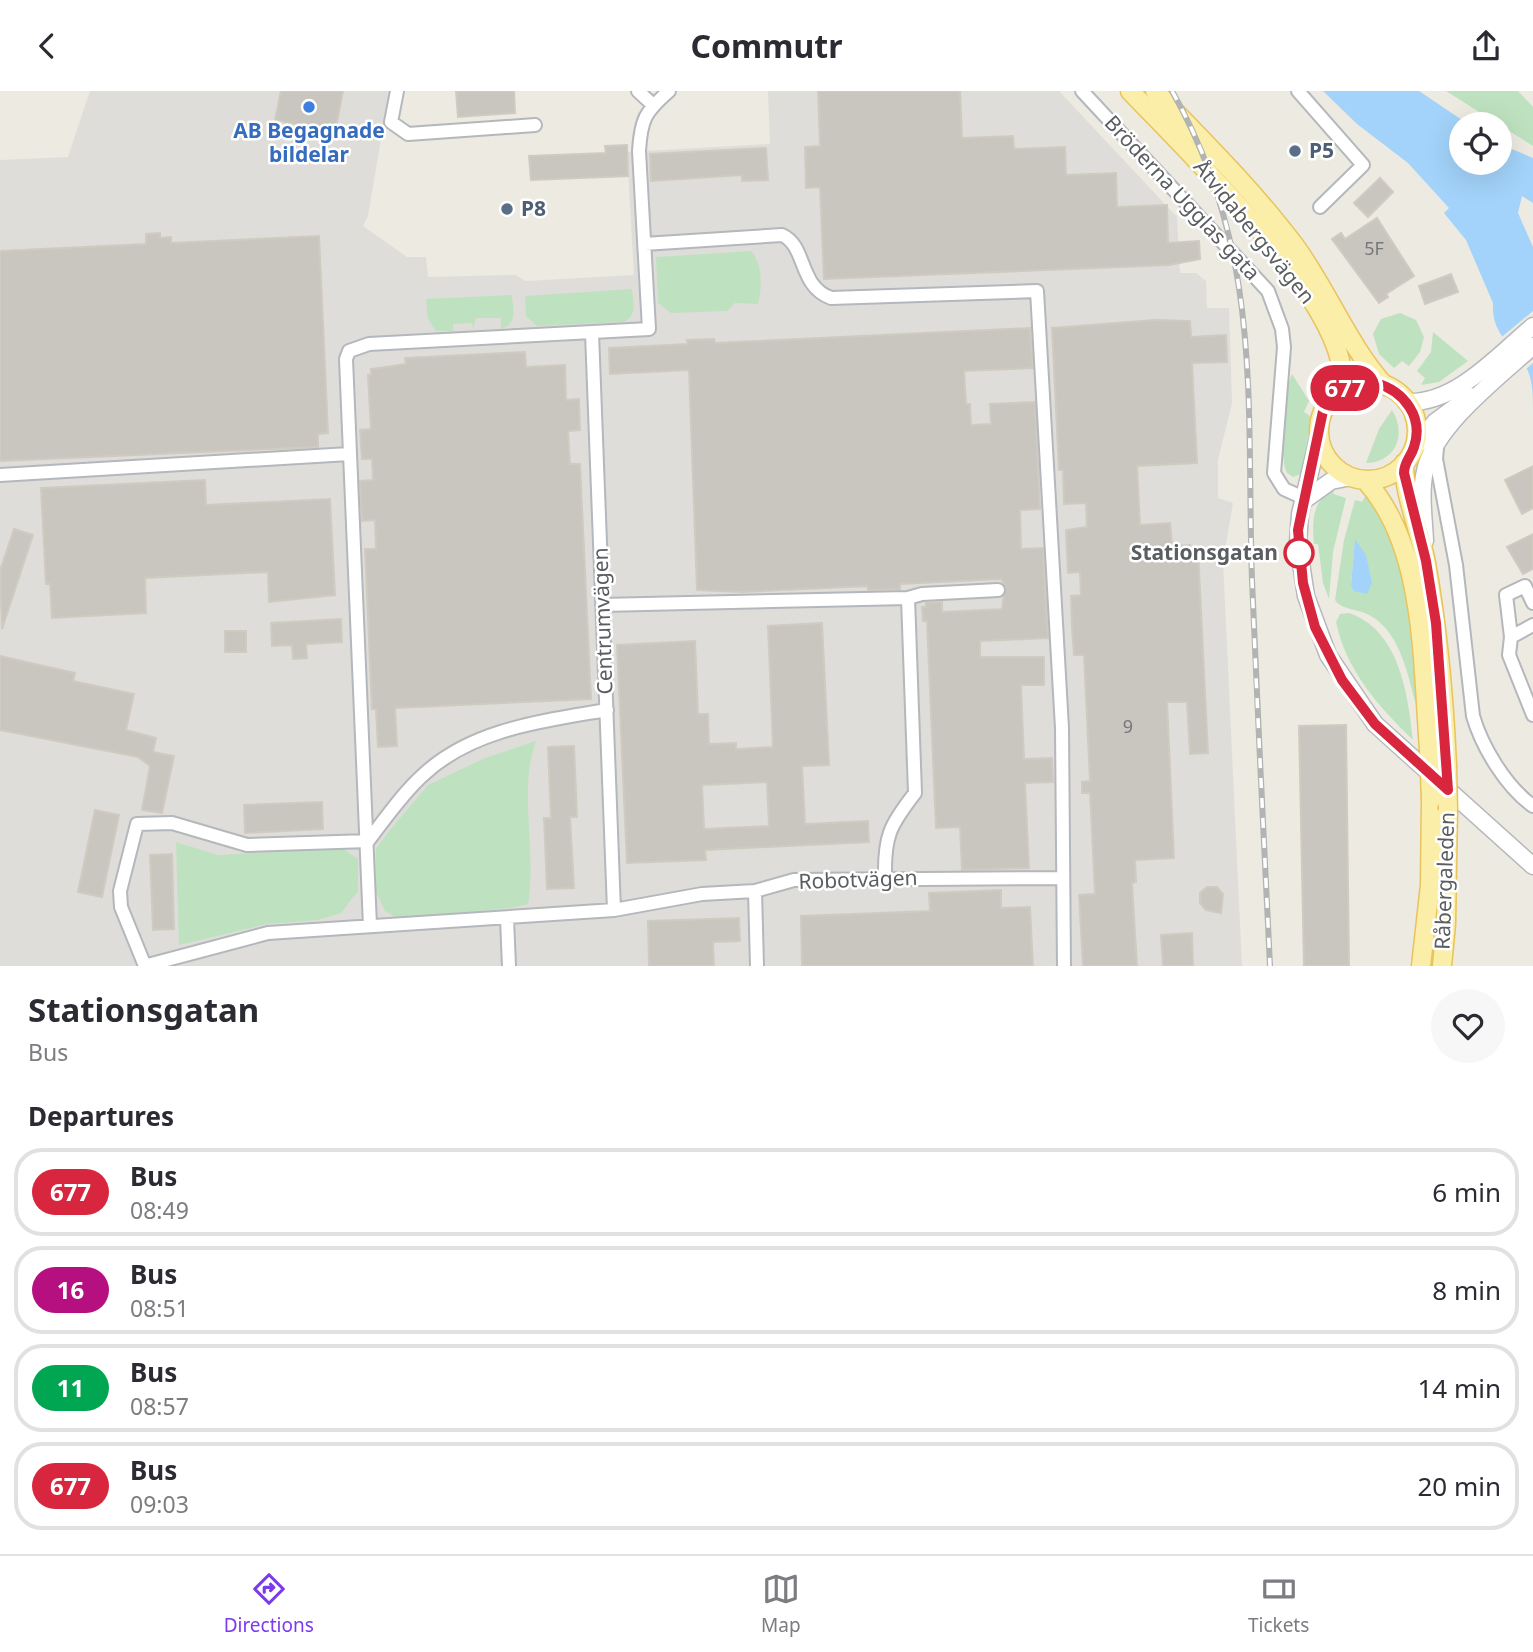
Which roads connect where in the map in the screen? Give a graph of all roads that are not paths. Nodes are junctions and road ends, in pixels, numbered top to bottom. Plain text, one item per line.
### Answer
1 (397, 91) edge
2 (638, 91) edge
3 (669, 91) edge
4 (1082, 91) edge
5 (1130, 91) edge
6 (1155, 91) edge
7 (1298, 91) edge
8 (653, 105) junction
9 (535, 125) dead end
10 (1320, 207) dead end
11 (644, 244) junction
12 (1533, 326) edge
13 (592, 333) junction
14 (1533, 346) edge
15 (1502, 375) junction
16 (1385, 386) junction
17 (1339, 392) junction
18 (1406, 402) junction
19 (1319, 435) junction
20 (1438, 443) junction
21 (349, 454) junction
22 (1409, 456) junction
23 (0, 475) edge
24 (1358, 479) junction
25 (1306, 499) junction
26 (1426, 561) junction
27 (998, 590) dead end
28 (908, 598) junction
29 (1533, 603) edge
30 (603, 605) junction
31 (1533, 625) edge
32 (1511, 637) junction
33 (607, 710) junction
34 (1533, 715) edge
35 (1533, 806) edge
36 (368, 841) junction
37 (1533, 866) edge
38 (885, 878) junction
39 (1062, 878) junction
40 (755, 891) junction
41 (614, 910) junction
42 (507, 919) junction
43 (370, 926) junction
44 (145, 966) edge
45 (509, 966) edge
46 (757, 966) edge
47 (1063, 966) edge
48 (1421, 966) edge
49 (1441, 966) edge

1 - 9 street
2 - 8 street
3 - 8 street
4 - 25 street, Bröderna Ugglas gata
5 - 17 main road, Åtvidabergsvägen
6 - 16 main road, Åtvidabergsvägen
7 - 10 street
8 - 11 street
11 - 13 street
11 - 39 street
12 - 18 main road
13 - 21 street
13 - 30 street, Centrumvägen
14 - 15 main road
15 - 20 main road
15 - 22 main road
16 - 17 main road
16 - 18 main road
17 - 19 main road
18 - 22 main road
19 - 24 main road
19 - 25 main road
20 - 26 main road
20 - 35 street
21 - 23 street
21 - 36 street
22 - 24 main road
22 - 26 main road, Råbergaleden
24 - 25 main road
24 - 48 main road, Råbergaleden, bridge
25 - 37 main road
26 - 49 main road, Råbergaleden, bridge
27 - 28 street
28 - 30 street
28 - 38 street
29 - 32 street
30 - 33 street, Centrumvägen
31 - 32 street
32 - 34 street
33 - 36 street
33 - 41 street, Centrumvägen
36 - 43 street
36 - 44 street
38 - 39 street, Robotvägen
38 - 40 street, Robotvägen
39 - 47 street
40 - 41 street, Robotvägen
40 - 46 street
41 - 42 street, Robotvägen
42 - 43 street, Robotvägen
42 - 45 street
43 - 44 street, Robotvägen

